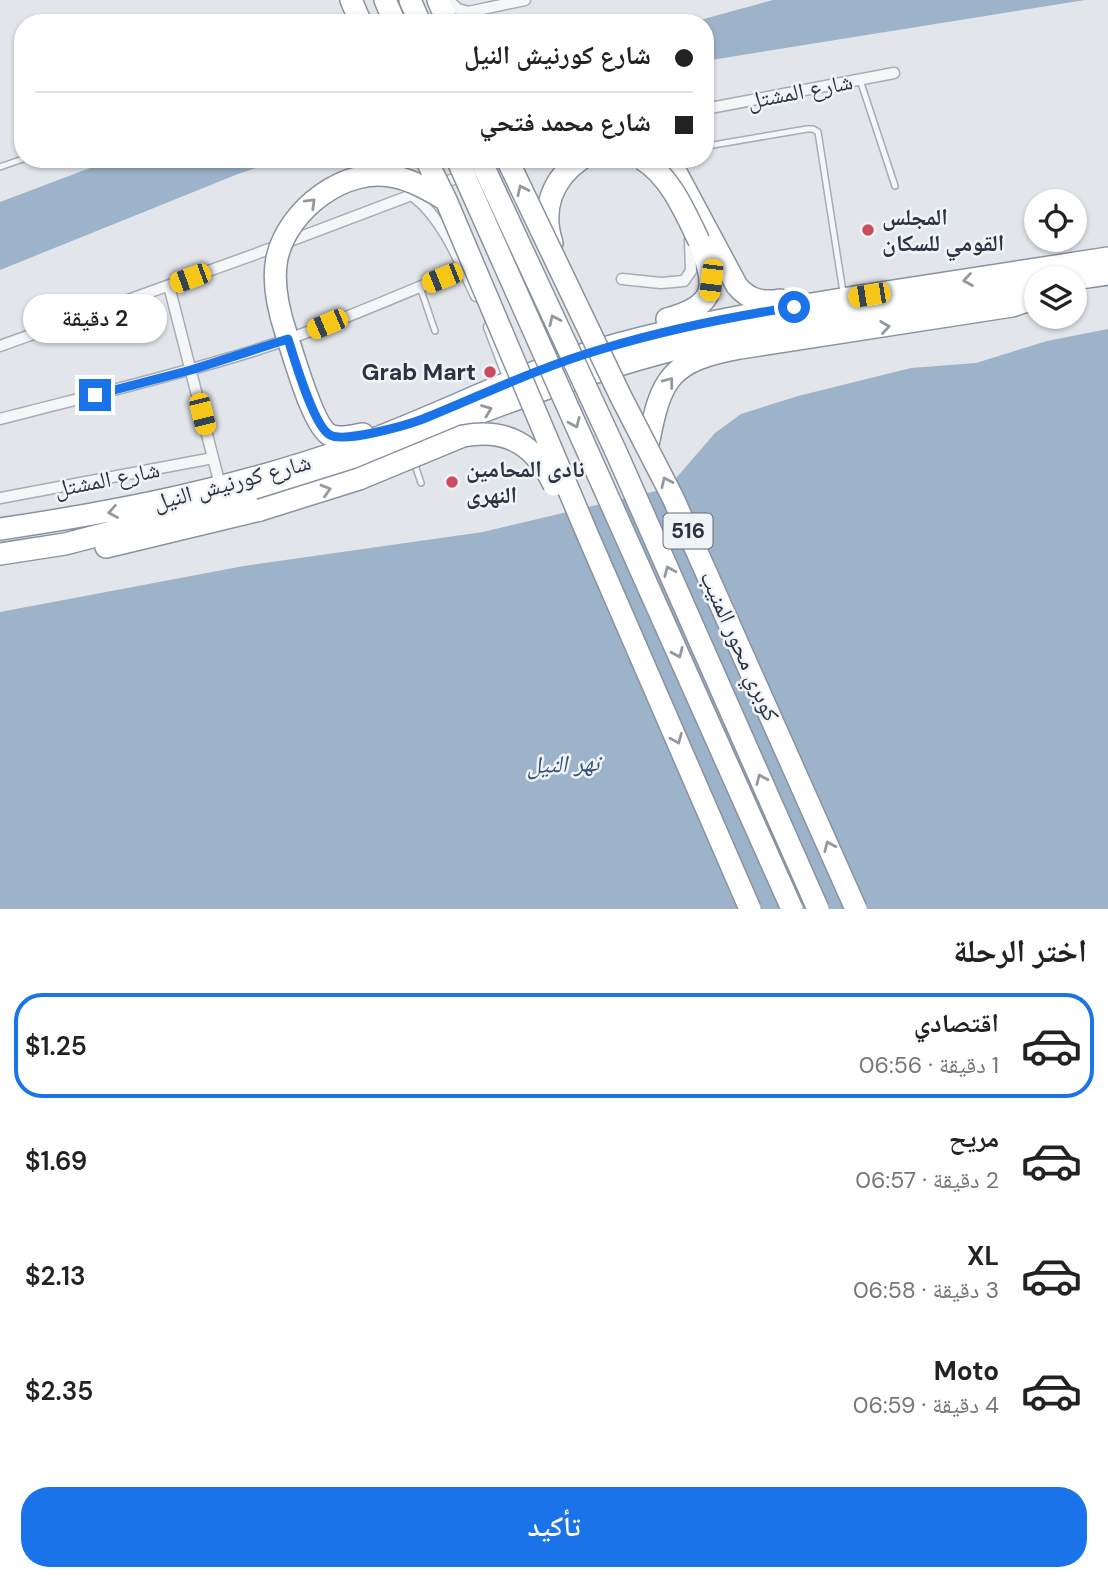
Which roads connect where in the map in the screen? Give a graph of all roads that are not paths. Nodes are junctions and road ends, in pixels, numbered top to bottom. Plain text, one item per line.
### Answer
1 (448, 0) edge
2 (525, 0) edge
3 (894, 73) dead end
4 (860, 80) junction
5 (714, 107) edge
6 (714, 145) edge
7 (430, 168) edge
8 (461, 168) edge
9 (483, 168) edge
10 (484, 168) edge
11 (510, 168) edge
12 (568, 168) edge
13 (655, 168) edge
14 (655, 168) edge
15 (672, 168) edge
16 (895, 186) dead end
17 (412, 196) junction
18 (446, 200) junction
19 (708, 243) junction
20 (1108, 258) edge
21 (463, 269) junction
22 (561, 272) junction
23 (1108, 274) edge
24 (1087, 277) edge
25 (622, 279) dead end
26 (169, 286) junction
27 (420, 287) junction
28 (1024, 287) edge
29 (842, 299) junction
30 (1024, 302) edge
31 (435, 331) dead end
32 (287, 336) junction
33 (0, 346) edge
34 (600, 349) junction
35 (191, 370) junction
36 (510, 382) junction
37 (0, 419) edge
38 (403, 435) junction
39 (648, 445) junction
40 (213, 458) junction
41 (421, 482) dead end
42 (221, 489) junction
43 (0, 498) edge
44 (0, 529) edge
45 (589, 538) junction
46 (46, 549) junction
47 (0, 554) edge
48 (750, 909) edge
49 (792, 909) edge
50 (818, 909) edge
51 (856, 909) edge

1 - 2 street
3 - 4 street, شارع المشتل
4 - 5 street, شارع المشتل
4 - 16 lane
6 - 29 lane
7 - 18 highway, bridge
8 -> 49 highway, 516, bridge
9 - 17 street
50 -> 10 highway, كوبري محور المنيب / 516, bridge
22 -> 11 highway, كوبري محور المنيب / 516, bridge
12 - 22 highway, bridge
13 - 19 highway, bridge
14 - 25 street
15 - 19 highway
17 - 21 street
17 - 26 street
32 -> 18 highway, bridge
18 - 45 highway, bridge
19 - 29 highway
19 - 34 highway
20 -> 29 highway, شارع كورنيش النيل
21 - 27 street
21 - 36 street
22 - 39 highway, كوبري محور المنيب / 516, bridge
23 - 24 highway
26 - 33 street
26 - 35 street
27 - 31 lane
27 - 32 street
38 -> 28 highway, شارع كورنيش النيل
29 - 34 highway, شارع كورنيش النيل
39 -> 30 highway
32 - 35 street
32 - 38 highway
34 - 36 highway, شارع كورنيش النيل
35 - 37 street
35 - 40 street
36 - 38 highway, شارع كورنيش النيل
38 - 41 lane
38 - 42 highway, شارع كورنيش النيل
38 - 46 highway, شارع كورنيش النيل
51 -> 39 highway, كوبري محور المنيب / 516, bridge
40 - 42 street
40 - 43 street, شارع المشتل
42 -> 44 highway, شارع كورنيش النيل
46 -> 45 highway, bridge
45 -> 48 highway, bridge
46 - 47 highway, شارع كورنيش النيل

